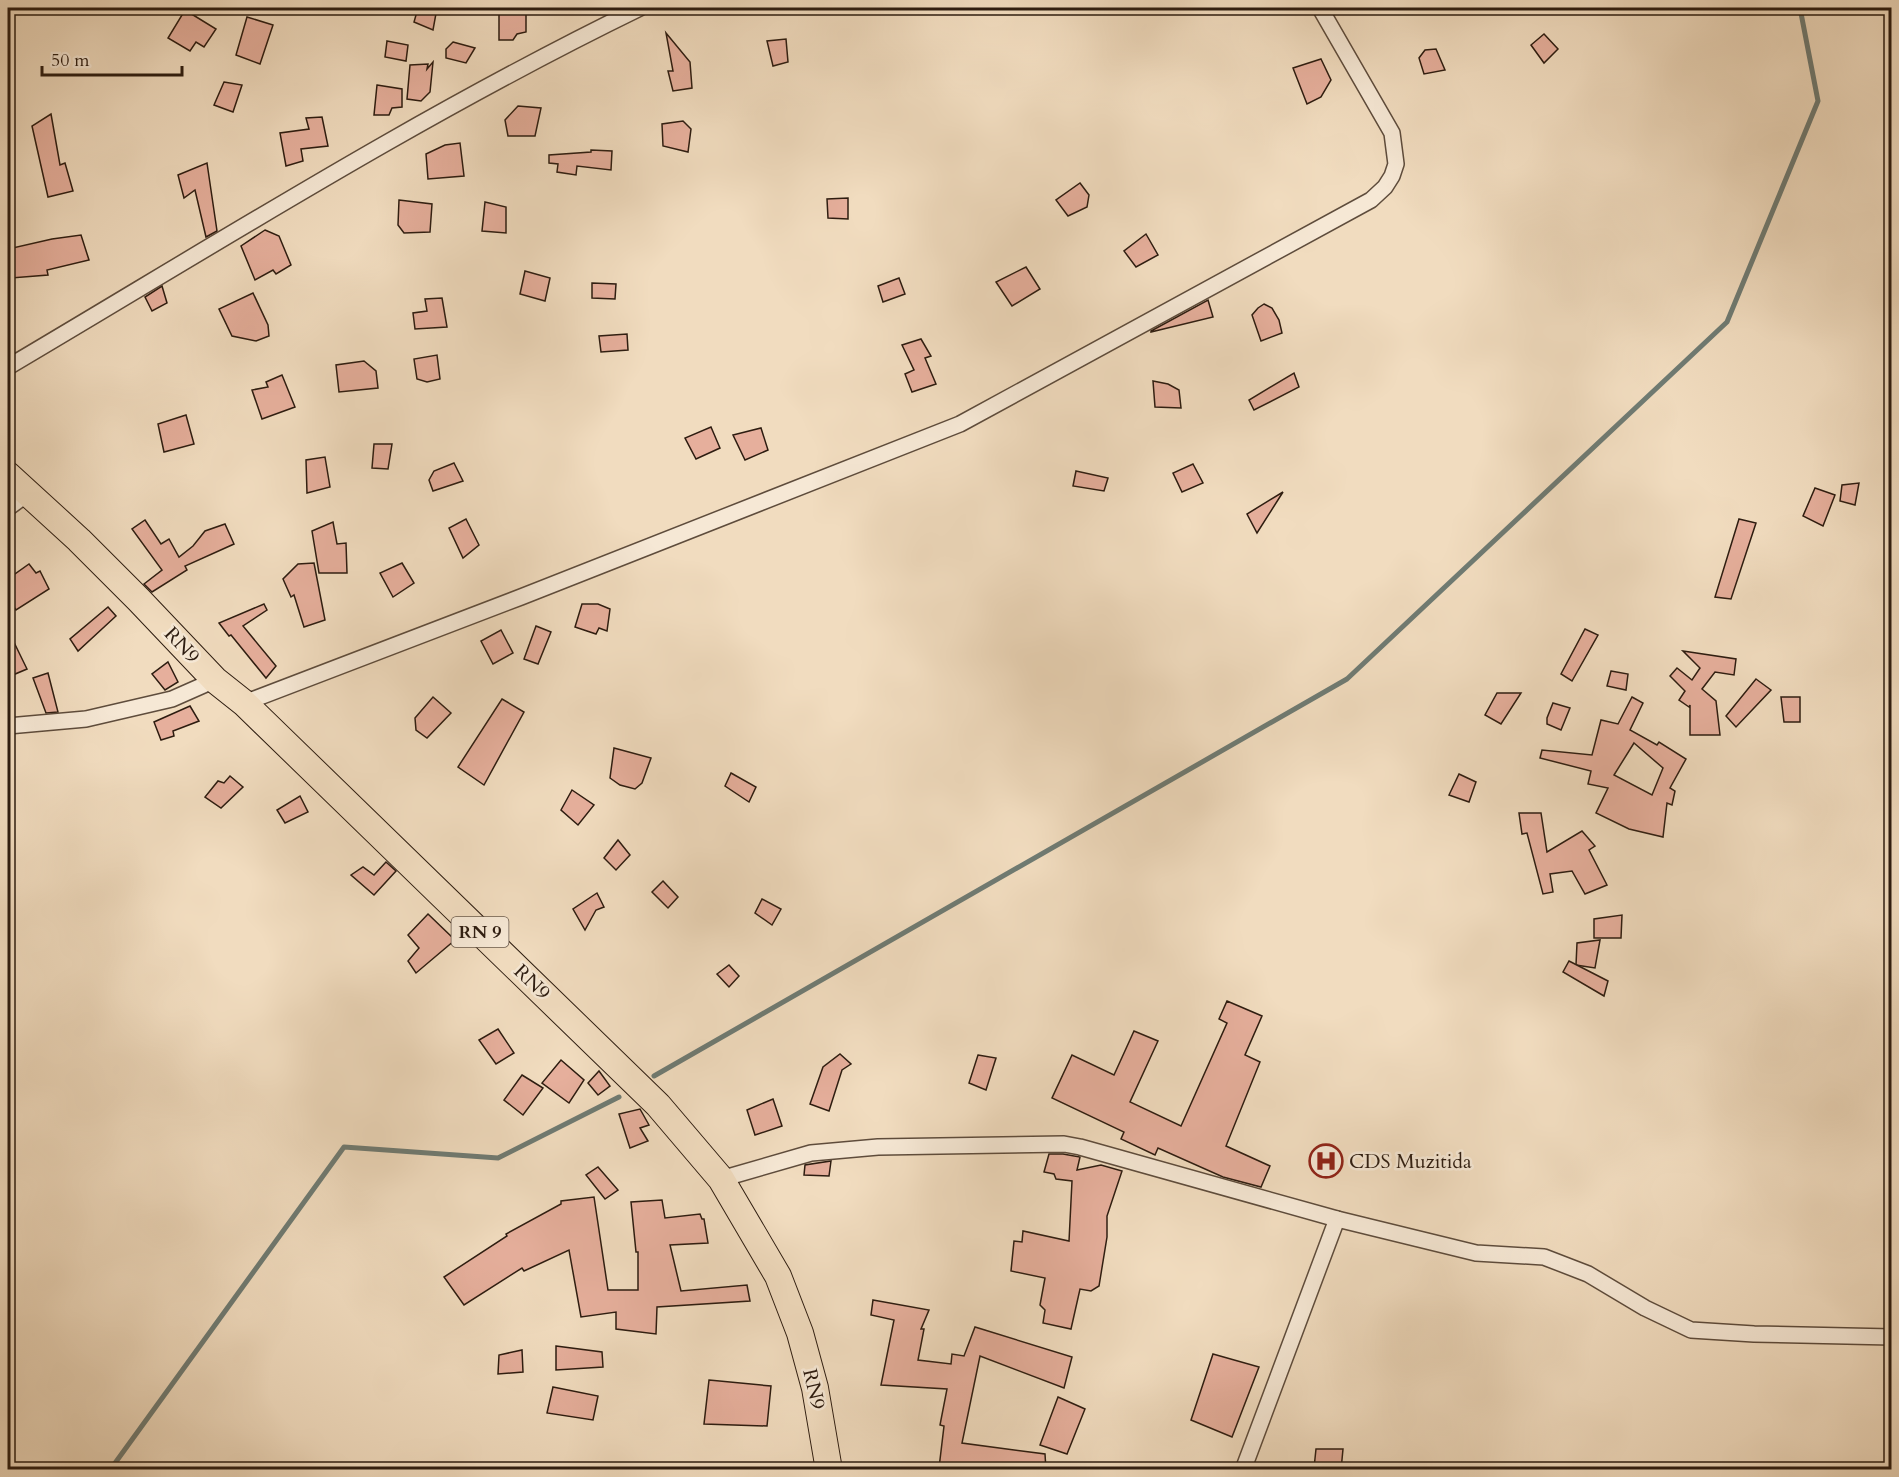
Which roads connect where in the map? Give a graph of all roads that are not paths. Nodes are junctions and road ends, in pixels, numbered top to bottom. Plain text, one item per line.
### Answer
1 (640, 8) edge
2 (1320, 8) edge
3 (8, 367) edge
4 (8, 475) edge
5 (17, 501) edge
6 (215, 680) junction
7 (244, 703) junction
8 (8, 726) edge
9 (720, 1179) junction
10 (1336, 1219) junction
11 (1892, 1337) edge
12 (829, 1470) edge
13 (1243, 1470) edge

1 - 3 street
2 - 7 street
4 - 5 main road, RN9 / RN 9
5 - 6 main road, RN9 / RN 9
6 - 7 main road, RN9 / RN 9
6 - 8 street
7 - 9 main road, RN9 / RN 9
9 - 10 street
9 - 12 main road, RN9 / RN 9
10 - 11 street
10 - 13 street

